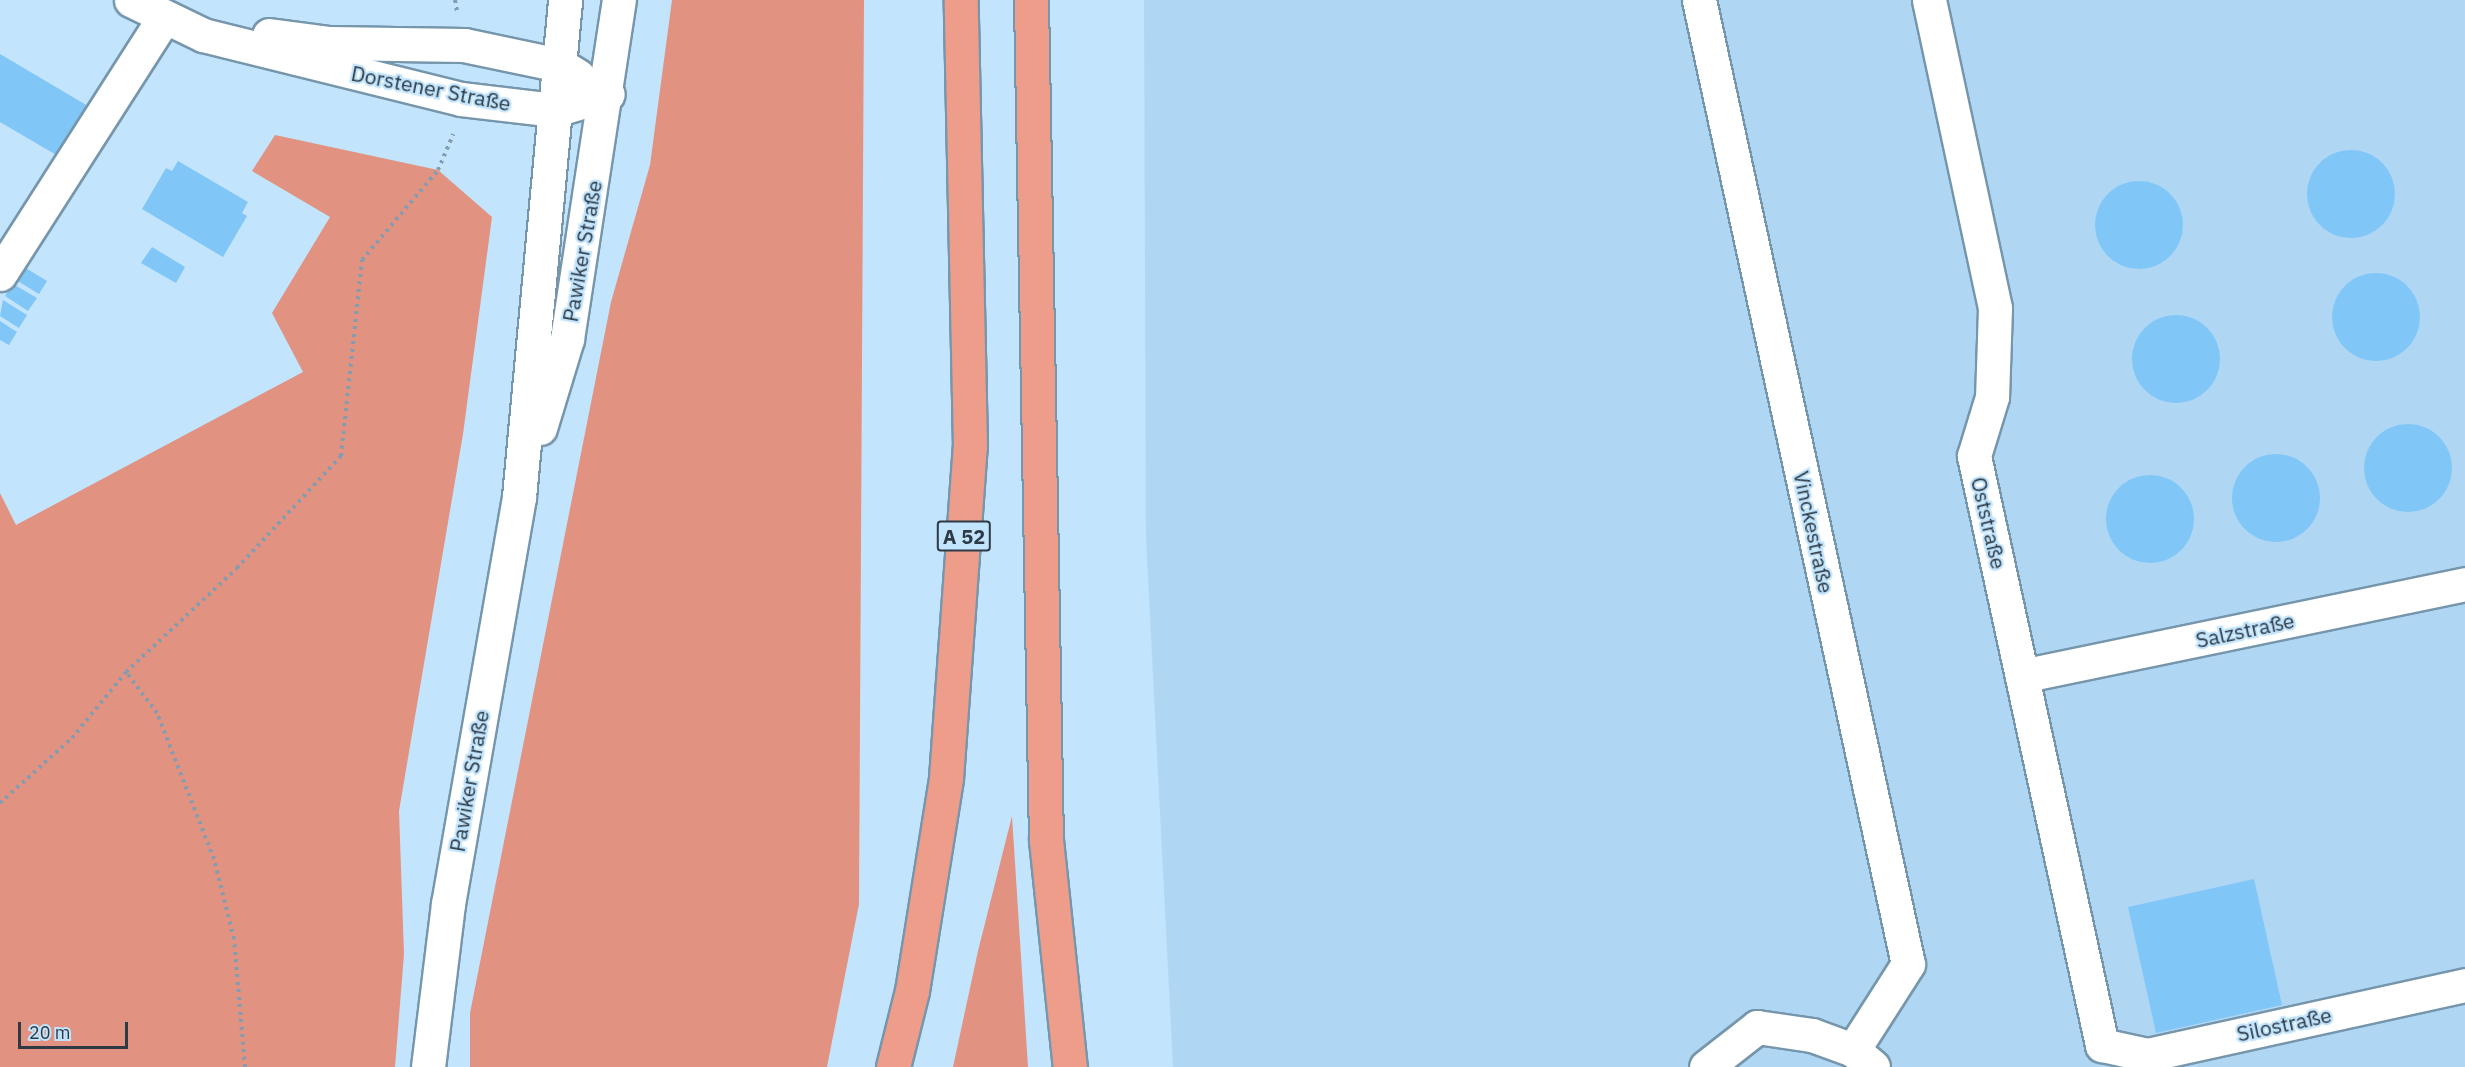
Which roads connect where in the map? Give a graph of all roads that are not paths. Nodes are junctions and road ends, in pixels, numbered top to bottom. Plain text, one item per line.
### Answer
1 (131, 0) edge
2 (565, 0) edge
3 (619, 0) edge
4 (961, 0) edge
5 (1031, 0) edge
6 (1699, 0) edge
7 (1929, 0) edge
8 (164, 18) junction
9 (560, 65) junction
10 (608, 94) junction
11 (555, 110) junction
12 (0, 274) edge
13 (519, 497) junction
14 (2465, 584) edge
15 (2026, 675) junction
16 (2465, 985) edge
17 (2102, 1045) joint
18 (1863, 1058) edge
19 (428, 1067) edge
20 (893, 1067) edge
21 (1070, 1067) edge
22 (1706, 1067) edge

1 - 8 street, Dorstener Straße
2 - 9 street, Pawiker Straße
3 - 10 street, Pawiker Straße
4 - 20 highway, A 52
5 - 21 highway
6 - 18 street, Vinckestraße
7 - 15 street, Oststraße
8 - 9 street, Dorstener Straße
8 - 11 street, Dorstener Straße
8 - 12 street
9 - 10 street, Dorstener Straße
9 - 11 street, Pawiker Straße
10 - 11 street, Dorstener Straße
10 - 13 street, Pawiker Straße
11 - 13 street, Pawiker Straße
13 - 19 street, Pawiker Straße
14 - 15 street, Salzstraße
15 - 17 street, Oststraße
16 - 17 street, Silostraße
18 - 22 street

